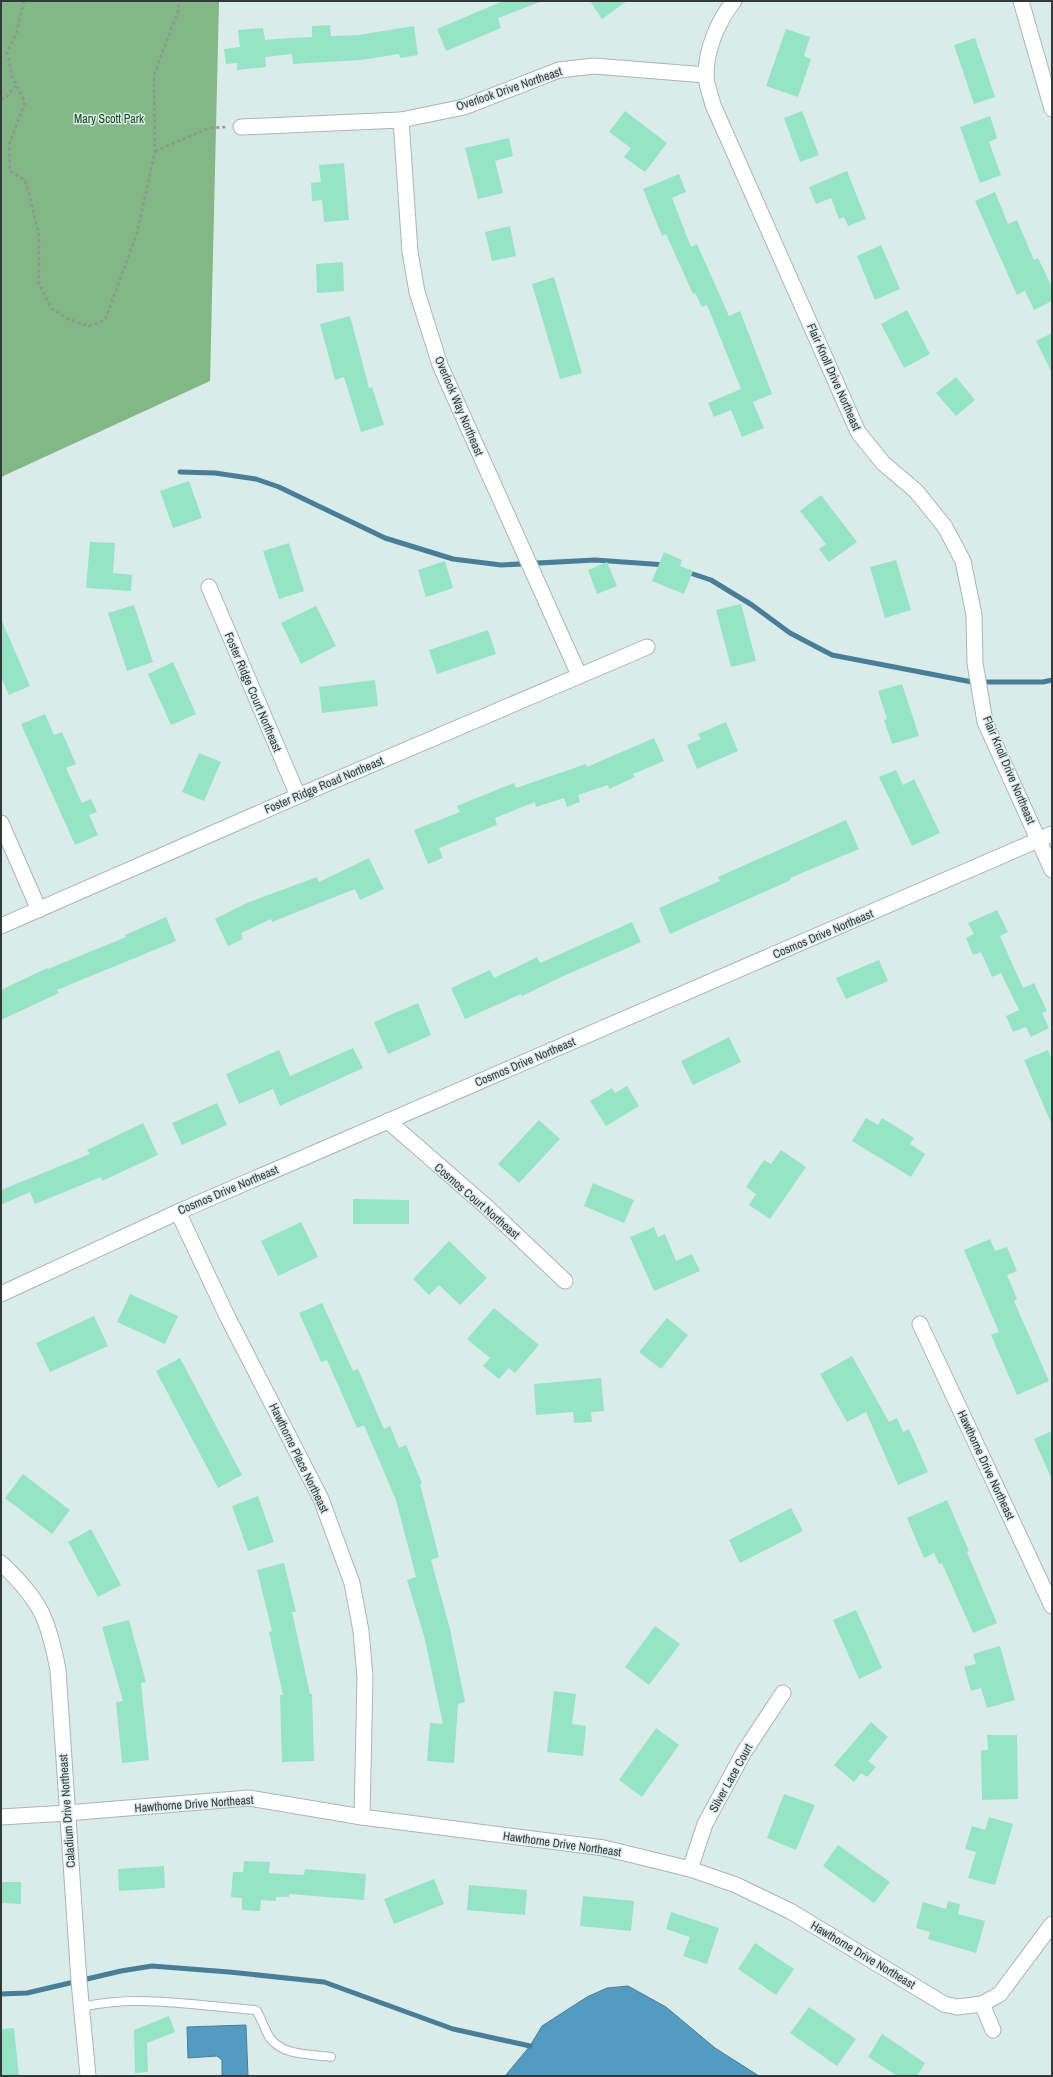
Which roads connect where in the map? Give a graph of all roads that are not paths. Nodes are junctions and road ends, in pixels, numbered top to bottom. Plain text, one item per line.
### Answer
1 (734, 1) edge
2 (1021, 1) edge
3 (706, 76) junction
4 (1052, 110) edge
5 (401, 120) junction
6 (241, 127) road end
7 (209, 587) dead end
8 (647, 647) dead end
9 (579, 675) junction
10 (298, 796) junction
11 (1, 823) edge
12 (1046, 838) edge
13 (1052, 870) edge
14 (39, 910) junction
15 (1, 926) edge
16 (388, 1121) junction
17 (178, 1212) junction
18 (565, 1281) dead end
19 (1, 1294) edge
20 (920, 1324) dead end
21 (1, 1563) edge
22 (1052, 1606) edge
23 (783, 1693) dead end
24 (67, 1813) junction
25 (1, 1816) edge
26 (362, 1817) junction
27 (690, 1869) junction
28 (1052, 1924) edge
29 (982, 2004) junction
30 (82, 2007) junction
31 (993, 2030) dead end
32 (331, 2057) dead end
33 (88, 2076) edge

1 - 3 street, Flair Knoll Drive Northeast
2 - 4 street
3 - 5 street, Overlook Drive Northeast
3 - 12 street, Flair Knoll Drive Northeast
5 - 6 street, Overlook Drive Northeast
5 - 9 street, Overlook Way Northeast
7 - 10 street, Foster Ridge Court Northeast
8 - 9 street, Foster Ridge Road Northeast
9 - 10 street, Foster Ridge Road Northeast
10 - 14 street, Foster Ridge Road Northeast
11 - 14 street
12 - 13 street, Flair Knoll Drive Northeast
12 - 16 street, Cosmos Drive Northeast
14 - 15 street, Foster Ridge Road Northeast
16 - 17 street, Cosmos Drive Northeast
16 - 18 street, Cosmos Court Northeast
17 - 19 street, Cosmos Drive Northeast
17 - 26 street, Hawthorne Place Northeast
20 - 22 street, Hawthorne Drive Northeast
21 - 24 street, Caladium Drive Northeast
23 - 27 street, Silver Lace Court
24 - 25 street, Hawthorne Drive Northeast
24 - 26 street, Hawthorne Drive Northeast
24 - 30 street, Caladium Drive Northeast
26 - 27 street, Hawthorne Drive Northeast
27 - 29 street, Hawthorne Drive Northeast
28 - 29 street, Hawthorne Drive Northeast
29 - 31 street
30 - 32 lane
30 - 33 street, Caladium Drive Northeast

